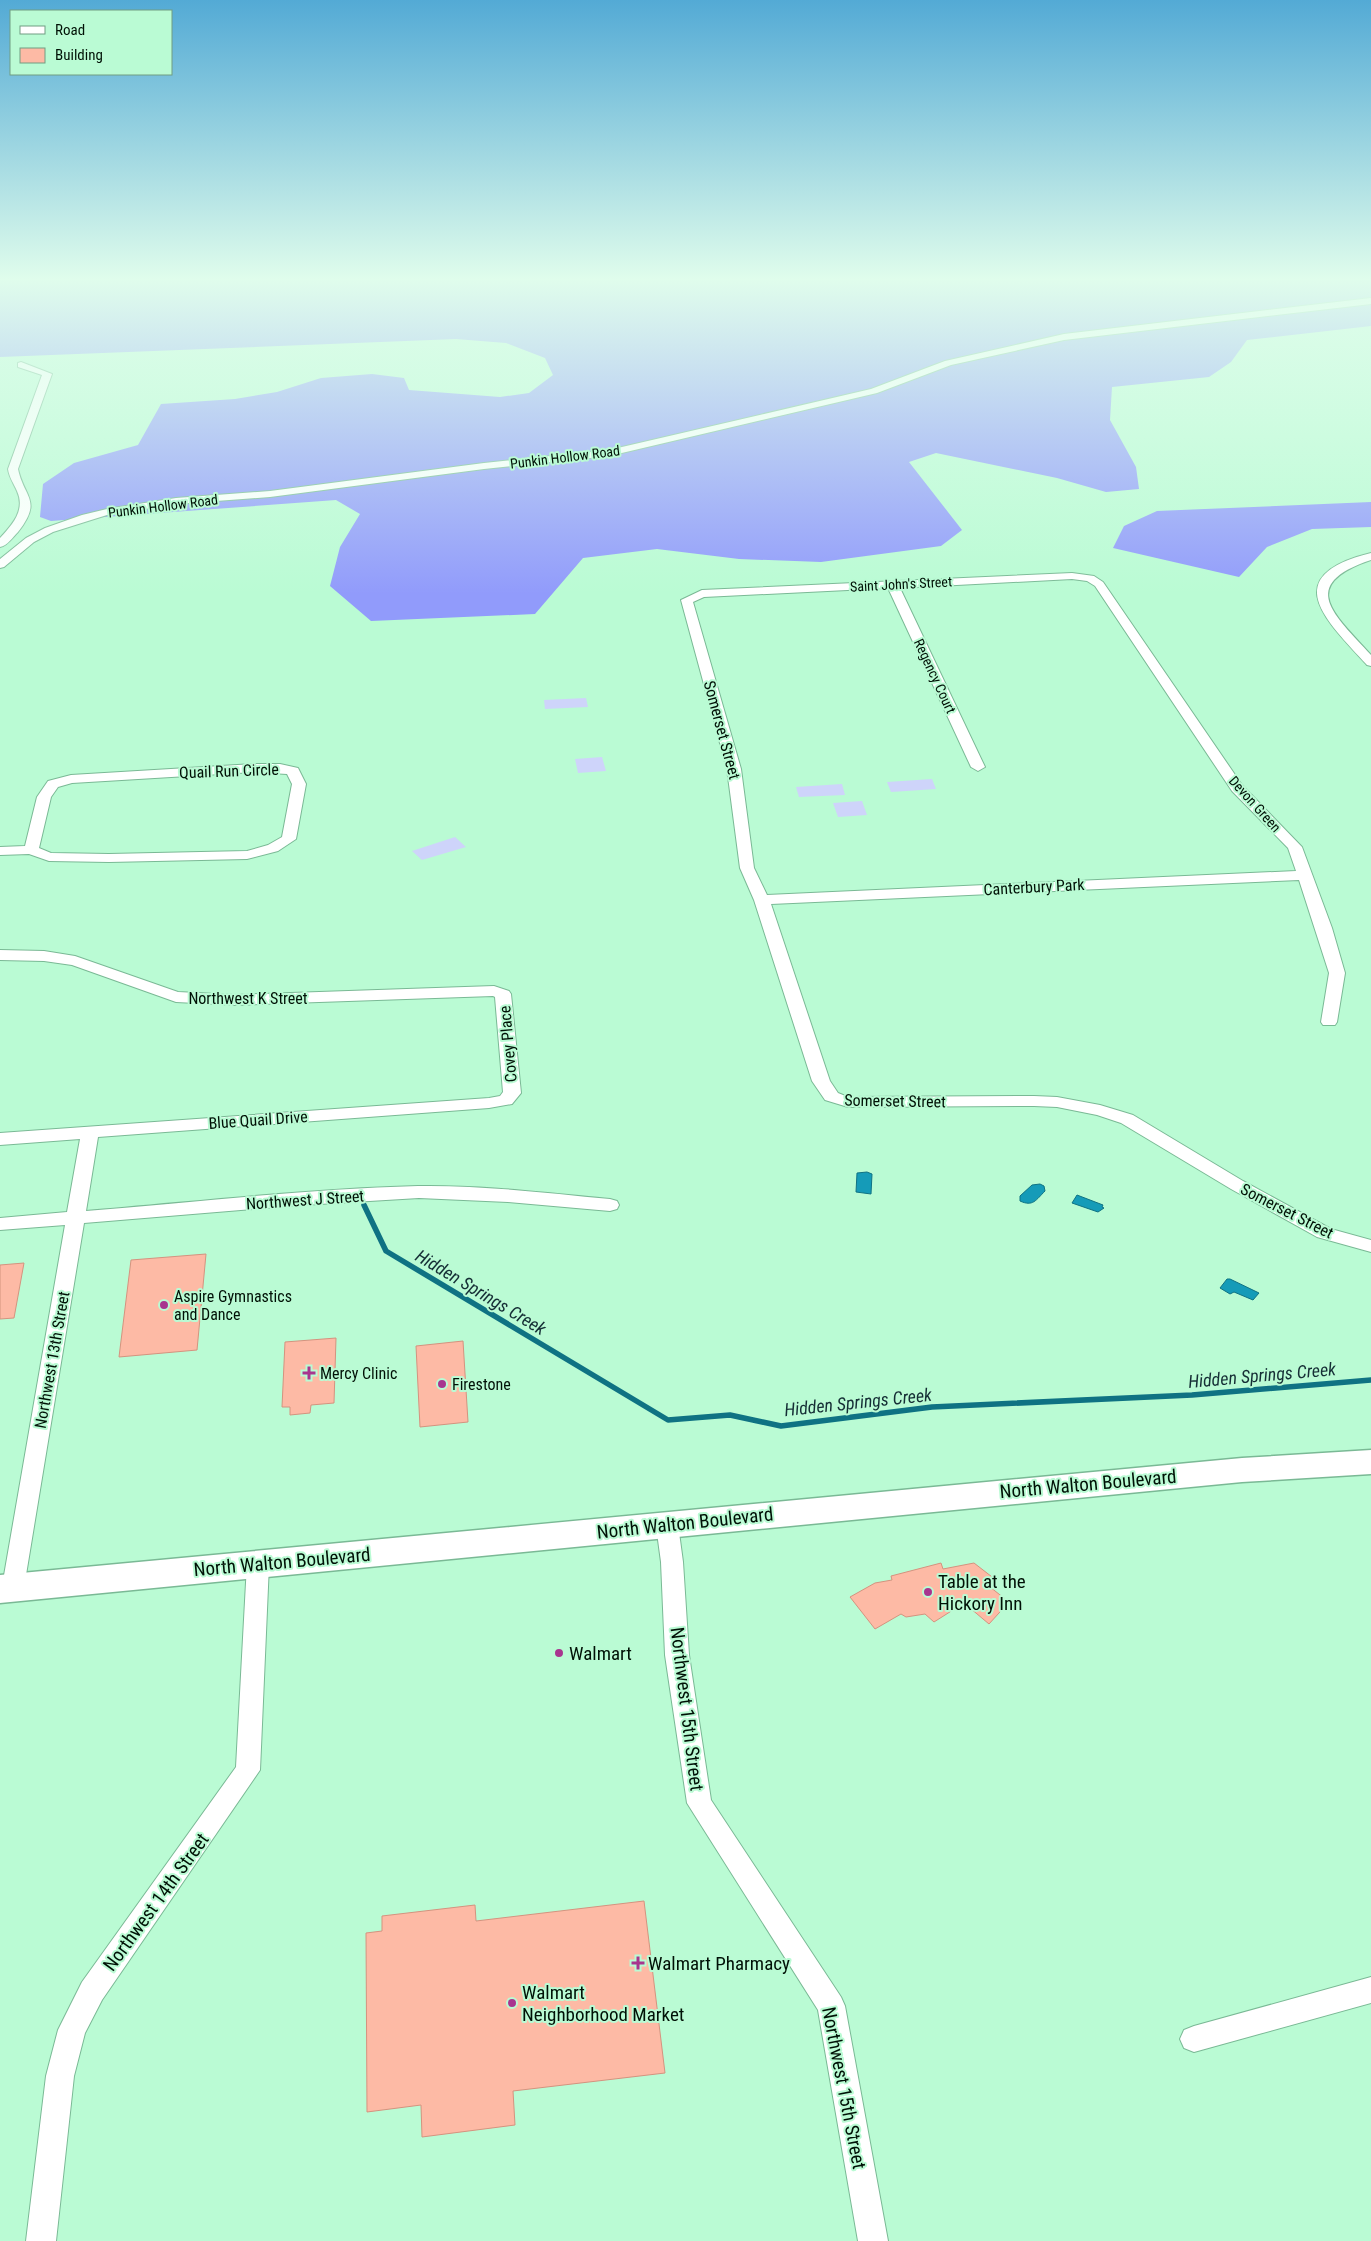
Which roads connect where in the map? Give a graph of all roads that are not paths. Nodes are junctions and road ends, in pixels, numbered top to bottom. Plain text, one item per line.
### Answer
1 (43, 385) edge
2 (889, 385) edge
3 (0, 544) edge
4 (1371, 556) edge
5 (0, 565) edge
6 (892, 584) junction
7 (1099, 584) joint
8 (702, 594) joint
9 (1366, 650) edge
10 (1371, 662) edge
11 (978, 767) dead end
12 (31, 850) junction
13 (0, 851) edge
14 (1306, 875) junction
15 (762, 900) junction
16 (0, 955) edge
17 (503, 994) joint
18 (1329, 1022) dead end
19 (512, 1093) joint
20 (90, 1132) junction
21 (0, 1139) edge
22 (610, 1205) dead end
23 (75, 1218) junction
24 (0, 1224) edge
25 (1371, 1246) edge
26 (1371, 1463) edge
27 (667, 1525) junction
28 (258, 1564) junction
29 (6, 1588) edge
30 (1371, 1990) edge
31 (1194, 2039) dead end
32 (41, 2241) edge
33 (872, 2241) edge

1 - 3 street
2 - 5 street, Punkin Hollow Road
4 - 9 street
6 - 7 street, Saint John's Street
6 - 8 street, Saint John's Street
6 - 11 street, Regency Court
7 - 14 street, Devon Green
8 - 15 street, Somerset Street
9 - 10 street
12 - 12 street, Quail Run Circle
12 - 13 street, Quail Run Circle
14 - 15 street, Canterbury Park
14 - 18 street, Devon Green
15 - 25 street, Somerset Street
16 - 17 street, Northwest K Street
17 - 19 street, Covey Place
19 - 20 street, Blue Quail Drive
20 - 21 street, Blue Quail Drive
20 - 23 street, Northwest 13th Street
22 - 23 street, Northwest J Street
23 - 24 street, Northwest J Street
23 - 29 street, Northwest 13th Street
26 - 27 main road, North Walton Boulevard
27 - 28 main road, North Walton Boulevard
27 - 33 street, Northwest 15th Street
28 - 29 main road, North Walton Boulevard
28 - 32 street, Northwest 14th Street
30 - 31 street

